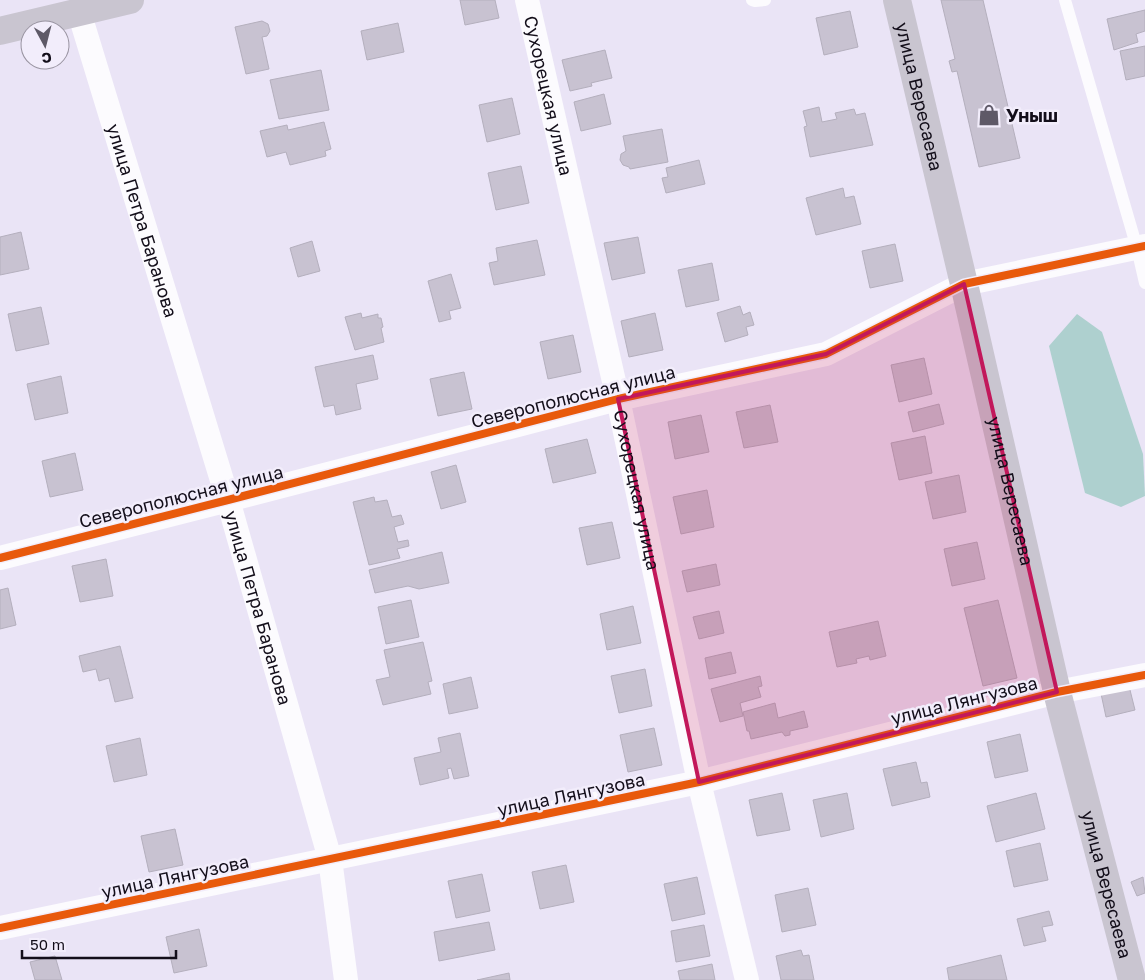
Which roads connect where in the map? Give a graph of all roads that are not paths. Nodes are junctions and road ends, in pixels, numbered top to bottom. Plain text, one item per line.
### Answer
1 (130, 0) edge
2 (527, 0) edge
3 (752, 0) edge
4 (765, 0) edge
5 (897, 0) edge
6 (1065, 0) edge
7 (79, 12) junction
8 (0, 31) edge
9 (1141, 247) edge
10 (1145, 283) edge
11 (964, 284) junction
12 (618, 399) junction
13 (228, 500) junction
14 (0, 558) edge
15 (1145, 674) edge
16 (1057, 692) junction
17 (699, 782) junction
18 (330, 859) junction
19 (0, 928) edge
20 (346, 980) edge
21 (746, 980) edge
22 (1132, 980) edge

1 - 7 main road
2 - 12 street, Сухорецкая улица
3 - 4 lane
5 - 11 main road, улица Вересаева
6 - 9 lane
7 - 8 main road
7 - 13 street, улица Петра Баранова
9 - 10 lane
9 - 11 street, Северополюсная улица
11 - 12 street, Северополюсная улица
11 - 16 main road, улица Вересаева
12 - 13 street, Северополюсная улица
12 - 17 street, Сухорецкая улица
13 - 14 street, Северополюсная улица
13 - 18 street, улица Петра Баранова
15 - 16 street, улица Лянгузова
16 - 17 street, улица Лянгузова
16 - 22 main road, улица Вересаева
17 - 18 street, улица Лянгузова
17 - 21 street, Сухорецкая улица
18 - 19 street, улица Лянгузова
18 - 20 street, улица Петра Баранова

